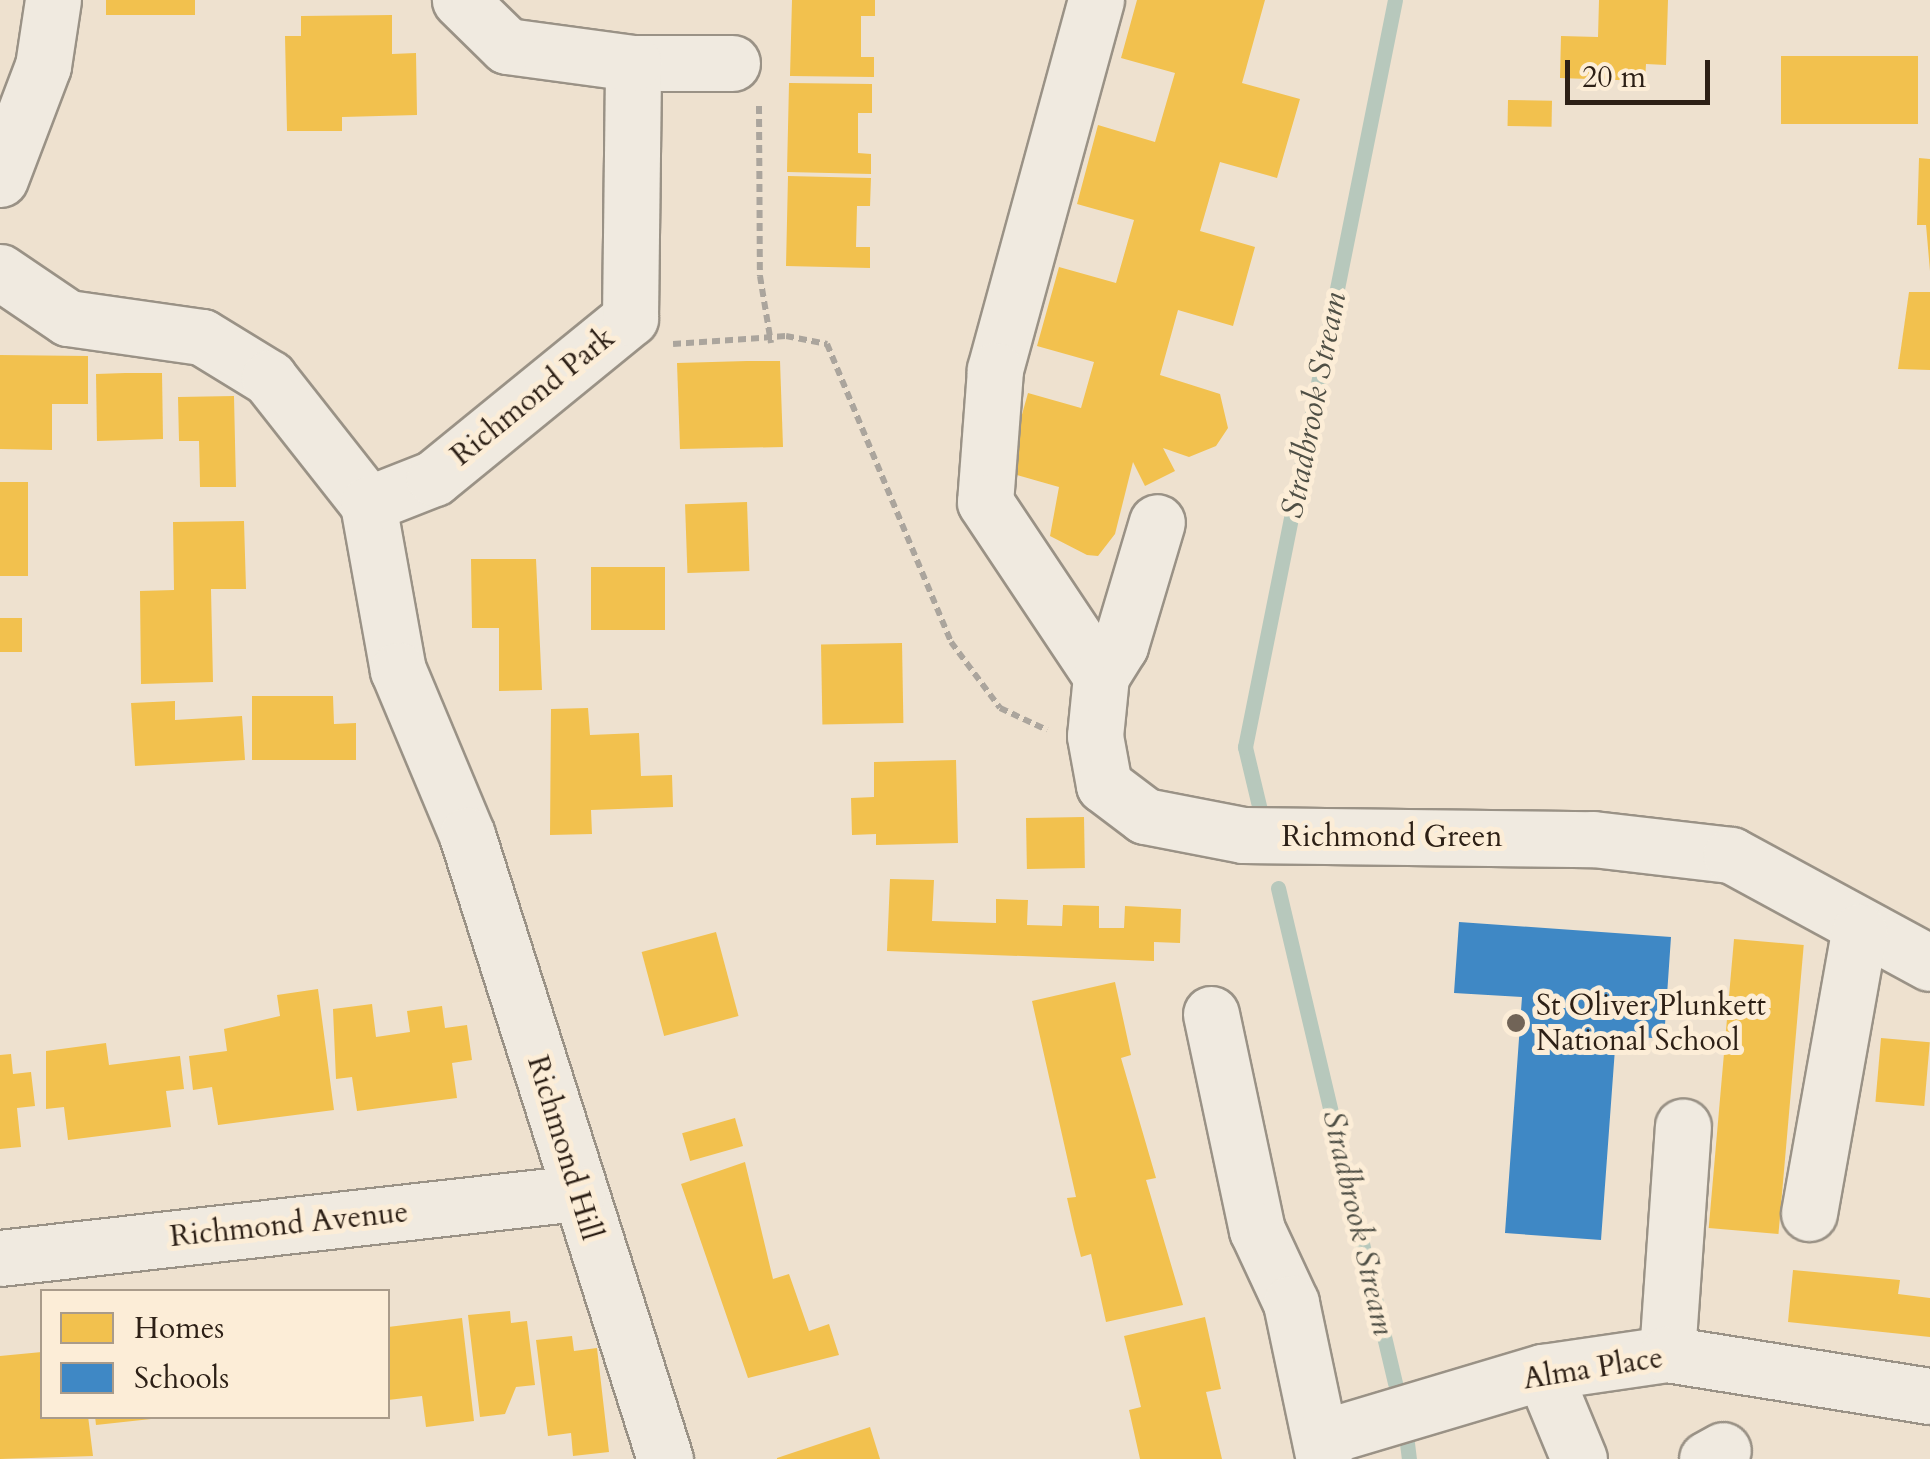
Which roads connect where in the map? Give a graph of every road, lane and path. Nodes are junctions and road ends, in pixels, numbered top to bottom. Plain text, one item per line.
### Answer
1 (52, 0) edge
2 (460, 0) edge
3 (1096, 0) edge
4 (732, 62) joint
5 (633, 64) junction
6 (0, 179) edge
7 (0, 272) edge
8 (630, 318) junction
9 (771, 343) junction
10 (368, 504) junction
11 (1158, 522) dead end
12 (1101, 676) junction
13 (1095, 736) junction
14 (1859, 932) junction
15 (1930, 962) edge
16 (1210, 1014) dead end
17 (1682, 1127) dead end
18 (577, 1192) junction
19 (1809, 1213) dead end
20 (0, 1258) edge
21 (1667, 1354) junction
22 (1543, 1372) junction
23 (1930, 1396) edge
24 (1323, 1449) edge
25 (664, 1459) edge
26 (1579, 1459) edge

1 - 6 street
2 - 5 street
3 - 12 street
4 - 5 street
4 - 9 path
5 - 8 street, Richmond Park
7 - 10 street
8 - 9 path
8 - 10 street, Richmond Park
9 - 13 path
10 - 18 street, Richmond Hill
11 - 12 street
12 - 13 street, Richmond Green
13 - 14 street, Richmond Green
14 - 15 street, Richmond Green
14 - 19 street
16 - 24 street, Alma Place
17 - 21 street
18 - 20 street, Richmond Avenue
18 - 25 street, Richmond Hill
21 - 22 street, Alma Place
21 - 23 street, Alma Place
22 - 24 street, Alma Place
22 - 26 street

